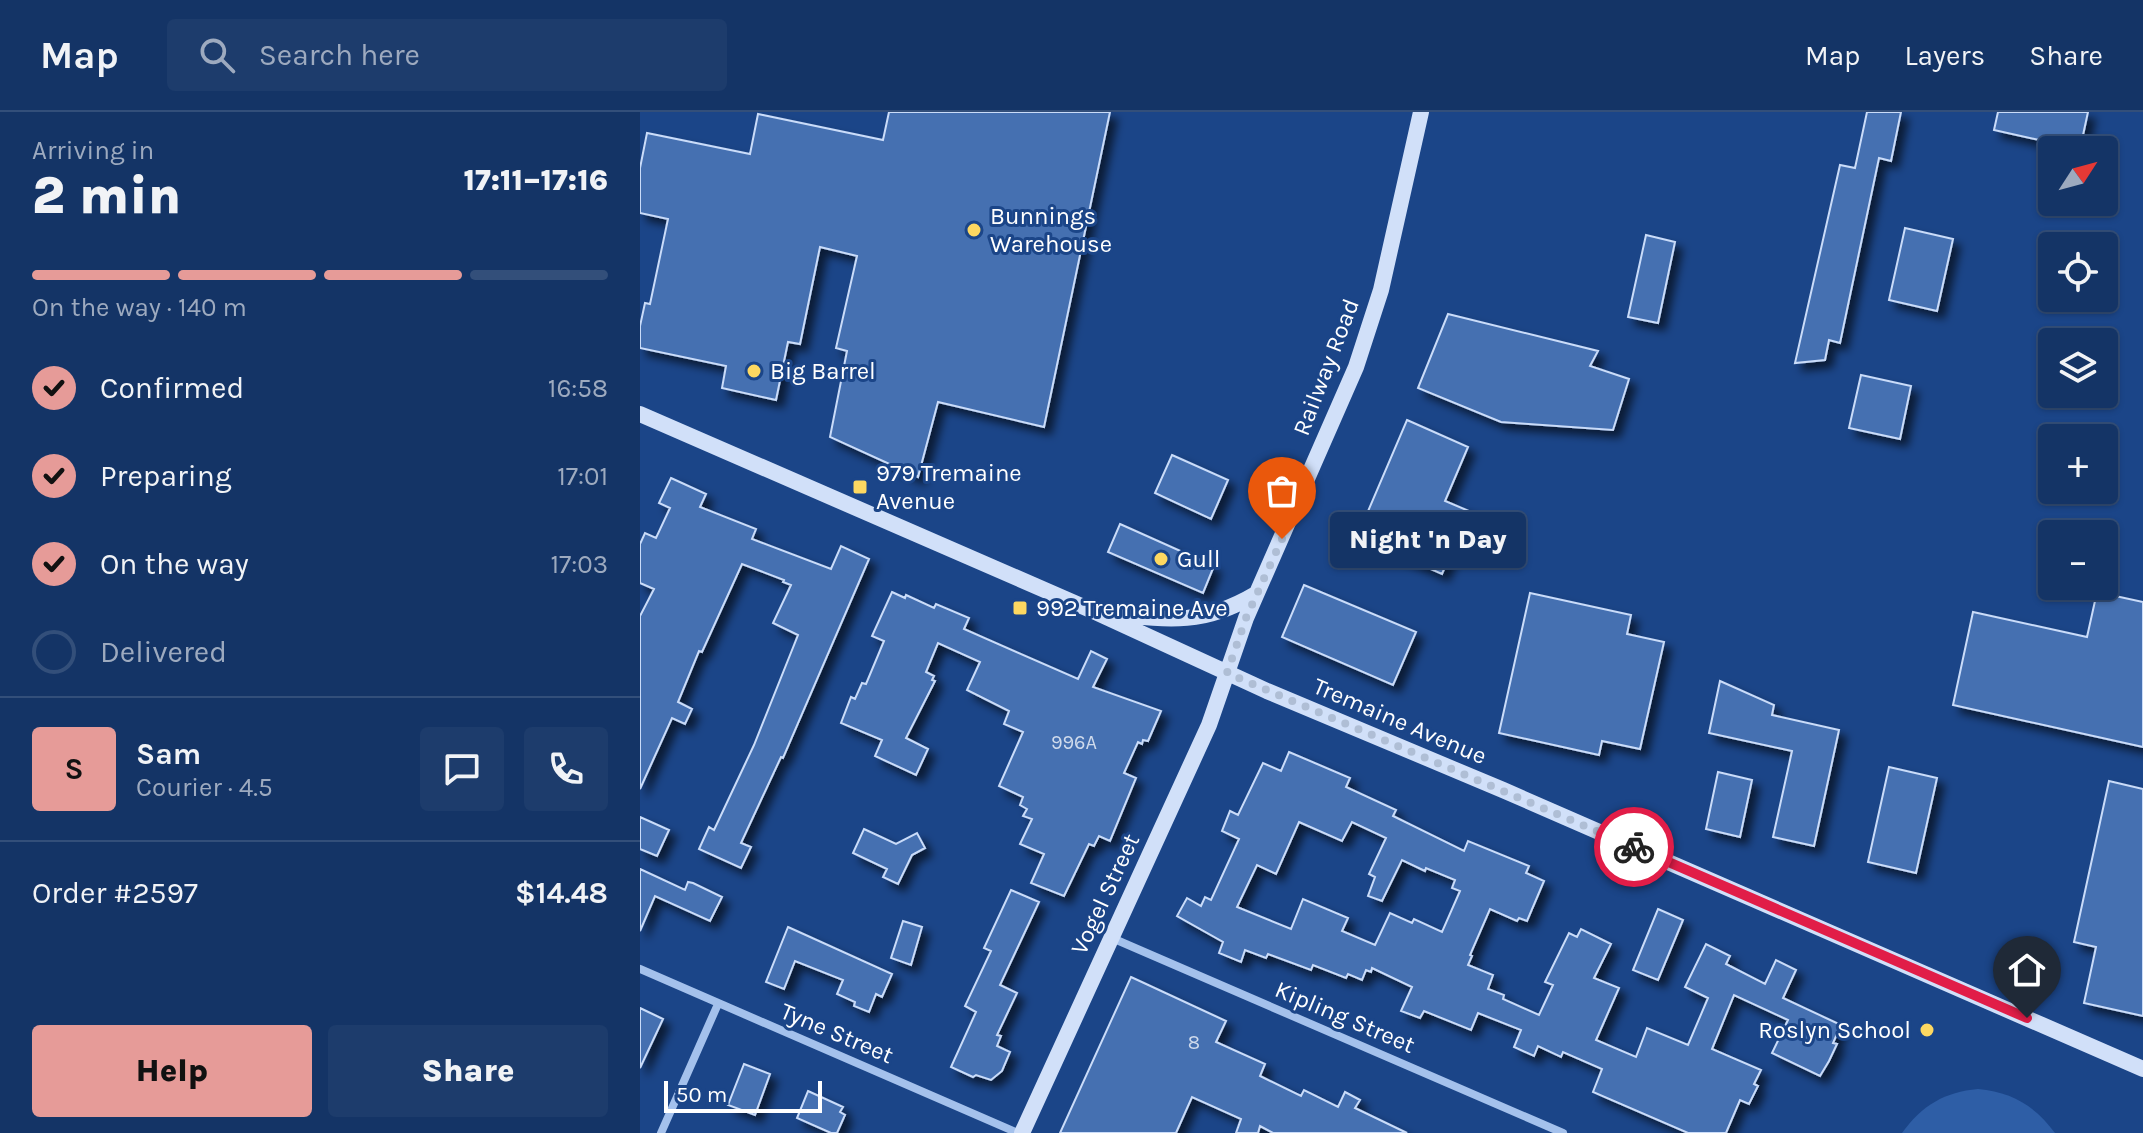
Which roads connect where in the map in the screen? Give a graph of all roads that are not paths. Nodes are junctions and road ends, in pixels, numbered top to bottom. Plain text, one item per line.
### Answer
1 (1421, 112) edge
2 (640, 414) edge
3 (1256, 594) junction
4 (1093, 611) junction
5 (1227, 673) junction
6 (1111, 937) junction
7 (640, 969) edge
8 (718, 1004) junction
9 (2143, 1069) edge
10 (661, 1133) edge
11 (1020, 1133) edge
12 (1563, 1133) edge

1 - 3 main road, Railway Road
2 - 4 main road, Tremaine Avenue
3 - 4 main road
3 - 5 main road, Railway Road
4 - 5 main road, Tremaine Avenue
5 - 6 main road, Vogel Street
5 - 9 main road, Tremaine Avenue
6 - 11 main road, Vogel Street
6 - 12 street, Kipling Street
7 - 8 street, Tyne Street
8 - 10 street
8 - 11 street, Tyne Street

